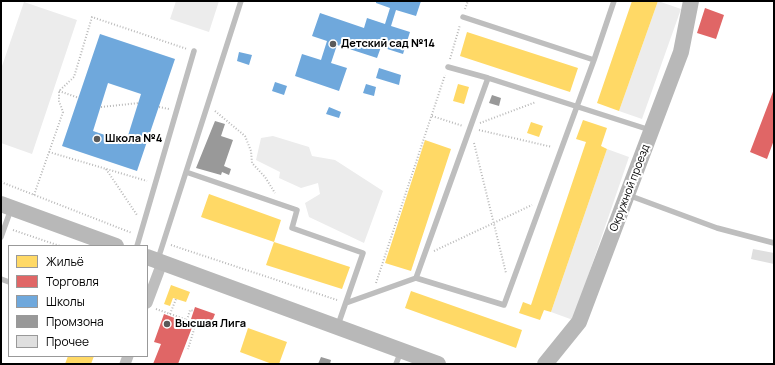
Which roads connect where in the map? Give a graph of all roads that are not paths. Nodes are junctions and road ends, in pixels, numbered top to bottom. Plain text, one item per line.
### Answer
1 (241, 1) edge
2 (614, 1) edge
3 (691, 1) edge
4 (463, 18) road end
5 (191, 50) road end
6 (594, 60) junction
7 (448, 66) road end
8 (488, 78) junction
9 (578, 107) junction
10 (652, 131) junction
11 (186, 172) junction
12 (628, 195) junction
13 (6, 206) edge
14 (1, 237) edge
15 (774, 243) edge
16 (113, 245) edge
17 (137, 245) edge
18 (155, 260) edge
19 (416, 278) junction
20 (346, 303) junction
21 (150, 306) edge
22 (337, 327) junction
23 (398, 357) edge
24 (438, 364) edge
25 (545, 364) edge

1 - 11 lane
2 - 6 lane
3 - 10 street, Окружной проезд
4 - 6 lane
5 - 17 lane
6 - 9 lane
7 - 8 lane
8 - 9 lane
8 - 19 lane
9 - 10 lane
9 - 19 lane
10 - 12 street, Окружной проезд
11 - 18 lane
11 - 20 lane
12 - 15 lane
12 - 25 street, Окружной проезд
13 - 14 lane
13 - 16 street
18 - 21 street
18 - 22 street
19 - 20 lane
20 - 22 lane
22 - 23 street
23 - 24 street

